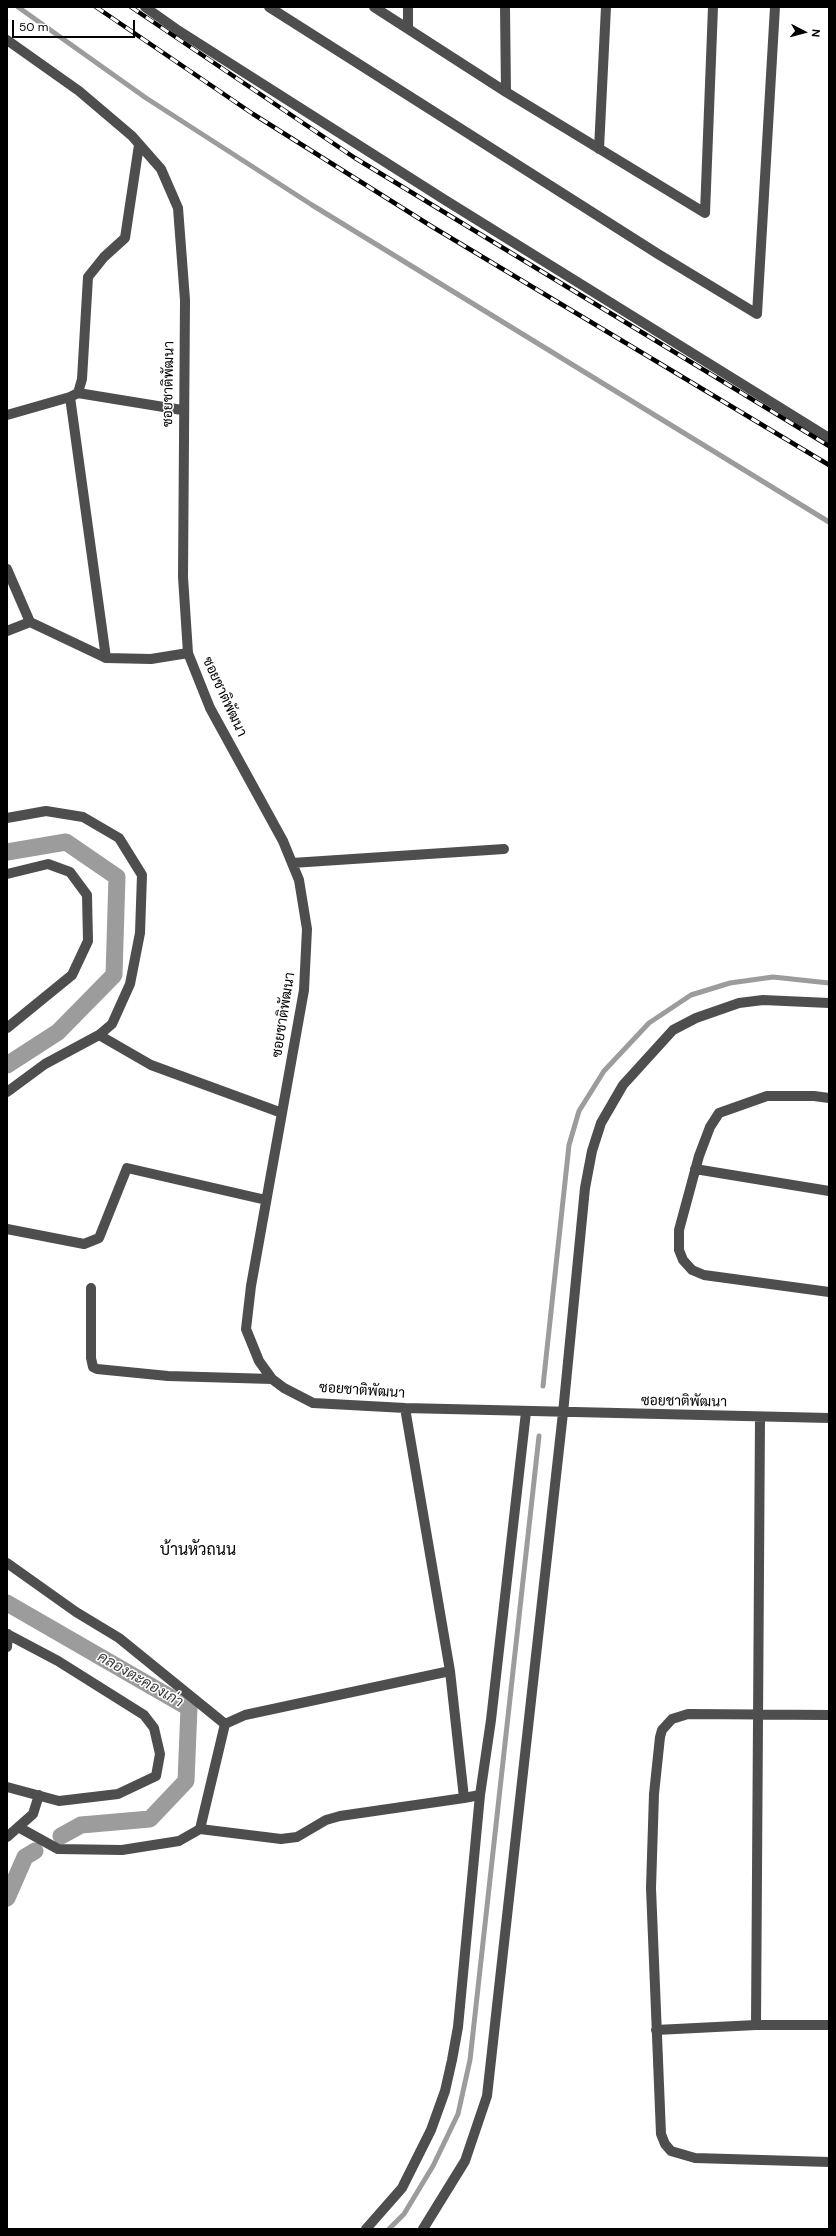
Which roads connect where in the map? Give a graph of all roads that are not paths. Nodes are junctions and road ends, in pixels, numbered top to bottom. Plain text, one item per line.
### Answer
1 (146, 7) edge
2 (269, 7) edge
3 (374, 7) edge
4 (408, 7) edge
5 (505, 7) edge
6 (606, 7) edge
7 (713, 7) edge
8 (775, 7) edge
9 (408, 29) junction
10 (7, 40) edge
11 (506, 92) junction
12 (139, 145) junction
13 (599, 149) junction
14 (74, 394) junction
15 (182, 410) junction
16 (7, 415) edge
17 (829, 438) edge
18 (7, 569) edge
19 (30, 622) junction
20 (7, 631) edge
21 (188, 653) junction
22 (106, 658) junction
23 (7, 818) edge
24 (504, 849) dead end
25 (292, 863) junction
26 (7, 874) edge
27 (829, 1003) edge
28 (7, 1028) edge
29 (99, 1035) junction
30 (7, 1092) edge
31 (829, 1098) edge
32 (282, 1113) junction
33 (695, 1169) junction
34 (829, 1191) edge
35 (266, 1200) junction
36 (7, 1229) edge
37 (90, 1288) dead end
38 (829, 1292) edge
39 (272, 1379) junction
40 (405, 1408) junction
41 (526, 1412) junction
42 (563, 1413) junction
43 (760, 1417) junction
44 (829, 1418) edge
45 (7, 1563) edge
46 (8, 1634) edge
47 (7, 1647) edge
48 (450, 1671) junction
49 (758, 1714) junction
50 (829, 1715) edge
51 (225, 1724) junction
52 (7, 1787) edge
53 (39, 1795) junction
54 (480, 1795) junction
55 (464, 1798) junction
56 (20, 1828) junction
57 (200, 1829) junction
58 (7, 1837) edge
59 (756, 2025) junction
60 (829, 2025) edge
61 (656, 2030) junction
62 (829, 2162) edge
63 (366, 2229) edge
64 (423, 2229) edge

1 - 17 street
2 - 8 street
3 - 9 street
4 - 9 street
5 - 11 street
6 - 13 street
7 - 13 street
9 - 11 street
10 - 12 street, ซอยชาติพัฒนา
11 - 13 street
12 - 14 street
12 - 15 street, ซอยชาติพัฒนา
14 - 15 street
14 - 16 street
14 - 22 street
15 - 21 street, ซอยชาติพัฒนา
18 - 19 street
19 - 20 street
19 - 22 street
21 - 22 street
21 - 25 street, ซอยชาติพัฒนา
23 - 29 street
24 - 25 street
25 - 32 street, ซอยชาติพัฒนา
26 - 28 street
27 - 42 street
29 - 30 street
29 - 32 street
31 - 33 street
32 - 35 street, ซอยชาติพัฒนา
33 - 34 street
33 - 38 street
35 - 36 street
35 - 39 street, ซอยชาติพัฒนา
37 - 39 street
39 - 40 street, ซอยชาติพัฒนา
40 - 41 street, ซอยชาติพัฒนา
40 - 48 street
41 - 42 street, ซอยชาติพัฒนา
41 - 54 street
42 - 43 street, ซอยชาติพัฒนา
42 - 64 street
43 - 44 street, ซอยชาติพัฒนา
43 - 49 street
45 - 51 street
46 - 47 street
46 - 53 street
48 - 51 street
48 - 55 street
49 - 50 street
49 - 59 street
49 - 61 street
51 - 57 street
52 - 53 street
53 - 56 street
54 - 55 street
54 - 63 street
55 - 57 street
56 - 57 street
56 - 58 street
59 - 60 street
59 - 61 street
61 - 62 street

